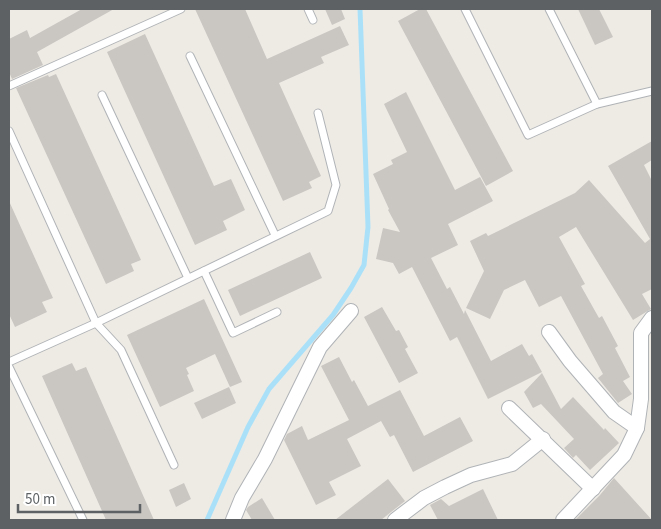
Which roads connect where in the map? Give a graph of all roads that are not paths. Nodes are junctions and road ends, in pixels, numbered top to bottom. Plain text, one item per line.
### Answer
1 (181, 9) edge
2 (308, 9) edge
3 (465, 9) edge
4 (549, 9) edge
5 (313, 20) dead end
6 (190, 56) dead end
7 (9, 86) edge
8 (652, 90) edge
9 (102, 96) dead end
10 (597, 104) junction
11 (318, 112) dead end
12 (9, 131) edge
13 (275, 235) junction
14 (204, 271) junction
15 (188, 278) junction
16 (351, 311) dead end
17 (277, 312) dead end
18 (652, 318) edge
19 (96, 323) junction
20 (549, 332) dead end
21 (9, 362) edge
22 (9, 367) edge
23 (509, 408) dead end
24 (637, 428) junction
25 (543, 439) junction
26 (174, 465) dead end
27 (593, 489) junction
28 (83, 520) edge
29 (233, 520) edge
30 (395, 520) edge
31 (563, 520) edge

1 - 7 lane
2 - 5 lane
3 - 10 lane
4 - 10 lane
6 - 13 lane
8 - 10 lane
9 - 15 lane
11 - 13 lane
12 - 19 lane
13 - 14 lane
14 - 15 lane
14 - 17 lane
15 - 19 lane
16 - 29 street
18 - 24 street
19 - 21 lane
19 - 26 lane
20 - 24 street
22 - 28 lane
23 - 25 street
24 - 27 street
25 - 27 street
25 - 30 street
27 - 31 street

